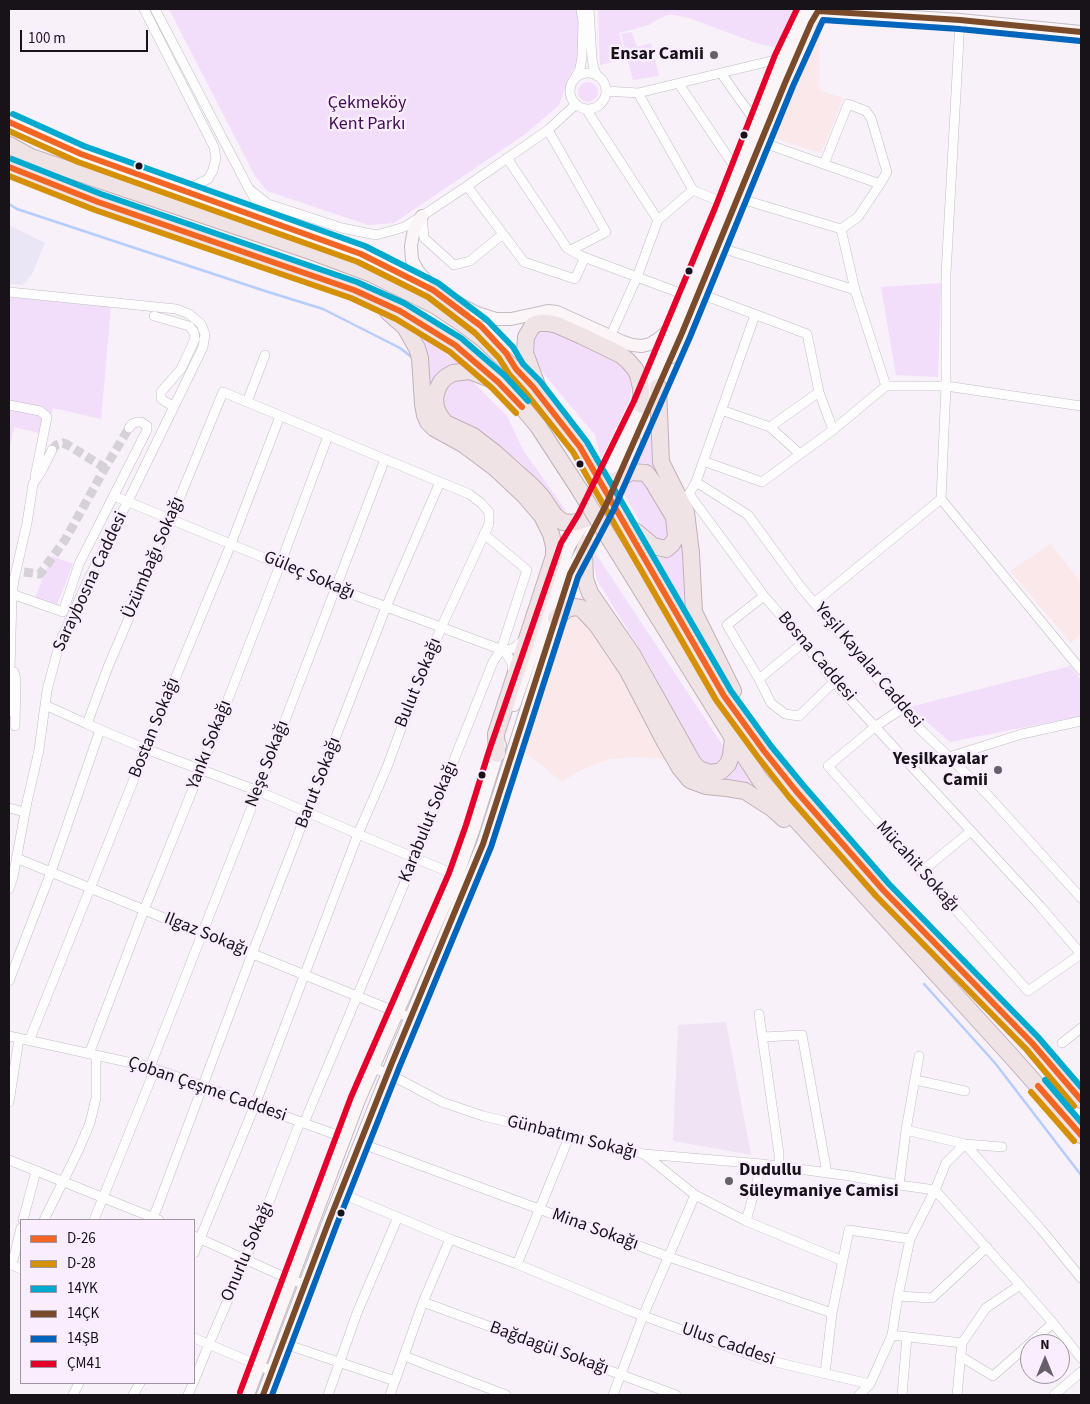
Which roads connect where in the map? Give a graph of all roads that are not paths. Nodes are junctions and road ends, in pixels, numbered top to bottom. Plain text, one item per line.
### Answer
1 (144, 9) edge
2 (156, 9) edge
3 (581, 9) edge
4 (589, 9) edge
5 (815, 9) edge
6 (866, 9) edge
7 (954, 16) edge
8 (923, 19) junction
9 (1081, 32) edge
10 (782, 58) junction
11 (721, 74) junction
12 (597, 76) junction
13 (575, 78) junction
14 (679, 84) junction
15 (606, 91) junction
16 (638, 93) junction
17 (576, 104) junction
18 (586, 108) junction
19 (9, 122) edge
20 (757, 124) junction
21 (548, 130) junction
22 (761, 142) junction
23 (9, 145) edge
24 (507, 158) junction
25 (824, 164) junction
26 (9, 167) edge
27 (742, 174) junction
28 (880, 184) junction
29 (467, 186) junction
30 (175, 188) junction
31 (249, 189) junction
32 (694, 190) junction
33 (738, 198) junction
34 (726, 204) junction
35 (422, 216) junction
36 (658, 220) junction
37 (273, 223) junction
38 (841, 229) junction
39 (503, 234) junction
40 (718, 247) junction
41 (571, 250) junction
42 (584, 257) junction
43 (637, 277) junction
44 (433, 290) junction
45 (855, 290) junction
46 (9, 292) edge
47 (361, 294) junction
48 (693, 294) junction
49 (755, 315) junction
50 (154, 316) dead end
51 (675, 325) junction
52 (610, 336) junction
53 (265, 354) dead end
54 (516, 369) junction
55 (498, 382) junction
56 (886, 386) junction
57 (946, 386) junction
58 (658, 387) junction
59 (223, 392) joint
60 (819, 392) junction
61 (542, 397) junction
62 (247, 402) junction
63 (9, 404) edge
64 (642, 404) junction
65 (1081, 406) edge
66 (174, 407) junction
67 (721, 410) junction
68 (280, 416) junction
69 (770, 427) junction
70 (129, 428) dead end
71 (833, 430) junction
72 (328, 436) junction
73 (52, 450) dead end
74 (800, 454) junction
75 (385, 459) junction
76 (703, 461) junction
77 (615, 481) junction
78 (440, 482) junction
79 (696, 482) junction
80 (33, 484) junction
81 (114, 496) junction
82 (941, 499) junction
83 (128, 501) junction
84 (622, 517) junction
85 (171, 519) junction
86 (586, 519) junction
87 (484, 534) junction
88 (231, 544) junction
89 (586, 544) junction
90 (280, 565) junction
91 (336, 588) junction
92 (12, 594) junction
93 (764, 596) junction
94 (814, 603) junction
95 (386, 607) junction
96 (556, 618) junction
97 (441, 628) junction
98 (530, 633) junction
99 (804, 642) junction
100 (503, 651) junction
101 (10, 657) junction
102 (1081, 670) edge
103 (759, 679) junction
104 (834, 682) junction
105 (512, 686) junction
106 (45, 705) junction
107 (903, 708) junction
108 (9, 712) edge
109 (1081, 721) edge
110 (87, 724) junction
111 (15, 726) dead end
112 (876, 726) junction
113 (100, 730) junction
114 (733, 738) junction
115 (146, 749) junction
116 (764, 751) junction
117 (497, 754) junction
118 (949, 757) junction
119 (201, 769) junction
120 (258, 791) junction
121 (9, 808) edge
122 (25, 812) junction
123 (308, 813) junction
124 (971, 831) junction
125 (358, 834) junction
126 (16, 858) junction
127 (415, 858) junction
128 (839, 868) junction
129 (52, 872) junction
130 (921, 872) junction
131 (457, 876) junction
132 (469, 880) junction
133 (90, 888) junction
134 (9, 889) edge
135 (1081, 898) edge
136 (144, 910) junction
137 (202, 934) junction
138 (252, 954) junction
139 (1081, 954) edge
140 (304, 975) junction
141 (9, 981) edge
142 (357, 997) junction
143 (396, 1013) junction
144 (759, 1014) dead end
145 (411, 1018) junction
146 (1081, 1028) edge
147 (9, 1036) edge
148 (763, 1037) junction
149 (24, 1040) junction
150 (1062, 1043) dead end
151 (93, 1055) junction
152 (919, 1056) dead end
153 (153, 1068) junction
154 (373, 1068) junction
155 (388, 1073) junction
156 (916, 1080) junction
157 (203, 1086) junction
158 (966, 1091) dead end
159 (1081, 1100) edge
160 (9, 1102) edge
161 (255, 1105) junction
162 (302, 1122) junction
163 (906, 1130) junction
164 (1081, 1135) edge
165 (570, 1137) junction
166 (345, 1138) junction
167 (360, 1143) junction
168 (965, 1144) junction
169 (1002, 1146) dead end
170 (644, 1154) junction
171 (9, 1160) edge
172 (762, 1164) junction
173 (779, 1167) junction
174 (36, 1171) junction
175 (827, 1173) junction
176 (63, 1182) junction
177 (899, 1185) junction
178 (935, 1190) junction
179 (340, 1193) junction
180 (695, 1195) junction
181 (104, 1197) junction
182 (540, 1209) junction
183 (398, 1216) junction
184 (23, 1219) edge
185 (44, 1219) edge
186 (94, 1219) edge
187 (154, 1219) edge
188 (746, 1221) junction
189 (20, 1236) edge
190 (197, 1238) edge
191 (910, 1238) junction
192 (450, 1239) junction
193 (987, 1247) junction
194 (669, 1257) junction
195 (246, 1259) junction
196 (843, 1261) junction
197 (517, 1264) junction
198 (16, 1266) edge
199 (1081, 1278) edge
200 (291, 1280) junction
201 (305, 1284) junction
202 (1020, 1285) junction
203 (898, 1296) junction
204 (423, 1302) junction
205 (832, 1313) junction
206 (644, 1316) junction
207 (1053, 1323) junction
208 (892, 1335) junction
209 (908, 1337) junction
210 (195, 1338) edge
211 (282, 1343) junction
212 (962, 1343) junction
213 (209, 1344) junction
214 (404, 1356) junction
215 (960, 1356) junction
216 (1081, 1358) edge
217 (340, 1362) junction
218 (259, 1366) junction
219 (272, 1371) junction
220 (1081, 1372) edge
221 (825, 1374) junction
222 (620, 1375) junction
223 (195, 1377) edge
224 (395, 1381) junction
225 (139, 1384) edge
226 (870, 1384) junction
227 (133, 1395) edge
228 (248, 1395) edge
229 (263, 1395) edge
230 (328, 1395) edge
231 (390, 1395) edge
232 (506, 1395) edge
233 (613, 1395) edge
234 (676, 1395) edge
235 (858, 1395) edge
236 (902, 1395) edge
237 (957, 1395) edge
238 (1054, 1395) edge

1 - 30 street
2 - 31 street
3 - 13 street
4 - 12 street
5 - 8 main road
5 - 10 main road
5 - 22 main road
6 - 8 main road
7 - 8 main road
7 - 9 main road
7 - 57 street
10 - 11 street
10 - 20 main road
11 - 14 street
11 - 20 street
12 - 13 street
12 - 15 street
13 - 17 street
14 - 16 street
14 - 27 street
15 - 16 street
15 - 18 street
16 - 32 street
17 - 18 street
17 - 21 street
18 - 36 street
19 - 30 main road
20 - 27 main road
21 - 24 street
21 - 41 street
22 - 25 street
22 - 27 main road
23 - 54 highway
24 - 29 street
24 - 41 street
25 - 28 street
25 - 28 street
26 - 47 highway
27 - 33 main road
27 - 34 main road
28 - 38 street
29 - 35 street
29 - 39 street
30 - 37 main road
31 - 35 street
31 - 37 street
32 - 34 street
32 - 36 street
33 - 34 street
33 - 38 street
33 - 40 main road
34 - 48 main road
35 - 39 street
35 - 44 main road
36 - 43 street
37 - 44 main road
38 - 45 street
39 - 42 street
40 - 45 street
40 - 48 main road
41 - 42 street
42 - 43 street
43 - 48 street
43 - 52 street
44 - 52 main road
44 - 54 highway
45 - 56 street
46 - 66 street, Saraybosna Caddesi
47 - 55 highway
47 - 98 highway
48 - 49 street
48 - 51 main road
48 - 58 main road
49 - 60 street
49 - 67 street, Bosna Caddesi
50 - 66 street
51 - 52 main road
51 - 64 main road
53 - 62 street
54 - 61 highway
55 - 86 highway
55 - 114 highway, bridge
56 - 57 street
56 - 71 street
57 - 65 street
57 - 82 street
58 - 77 main road
58 - 116 highway
59 - 62 street, Bulut Sokağı
59 - 85 street, Üzümbağı Sokağı
60 - 69 street
60 - 71 street
61 - 64 highway
61 - 84 highway, bridge
62 - 68 street, Bulut Sokağı
63 - 80 street
64 - 86 main road
66 - 83 street, Saraybosna Caddesi
67 - 69 street
67 - 76 street, Bosna Caddesi
68 - 72 street, Bulut Sokağı
68 - 88 street, Bostan Sokağı
69 - 74 street
70 - 81 street
71 - 74 street
72 - 75 street, Bulut Sokağı
72 - 90 street, Yankı Sokağı
73 - 80 street
74 - 76 street
75 - 78 street, Bulut Sokağı
75 - 91 street, Neşe Sokağı
76 - 79 street, Bosna Caddesi
77 - 84 highway
77 - 89 main road
78 - 87 street, Bulut Sokağı
78 - 95 street, Barut Sokağı
79 - 93 street, Bosna Caddesi
79 - 94 street, Yeşil Kayalar Caddesi
80 - 92 street
81 - 83 street, Güleç Sokağı
81 - 92 street
82 - 94 street
82 - 102 street
83 - 85 street, Güleç Sokağı
83 - 106 street, Saraybosna Caddesi
84 - 116 highway
85 - 88 street, Güleç Sokağı
85 - 110 street, Üzümbağı Sokağı
86 - 117 main road
87 - 97 street, Bulut Sokağı
87 - 100 street, Karabulut Sokağı
88 - 90 street, Güleç Sokağı
88 - 115 street, Bostan Sokağı
89 - 96 main road
89 - 114 highway
90 - 91 street, Güleç Sokağı
90 - 119 street, Yankı Sokağı
91 - 95 street, Güleç Sokağı
91 - 120 street, Neşe Sokağı
92 - 101 street
93 - 99 street, Bosna Caddesi
93 - 103 street
94 - 107 street, Yeşil Kayalar Caddesi
95 - 97 street, Güleç Sokağı
95 - 123 street, Barut Sokağı
96 - 128 highway
96 - 132 main road
97 - 100 street, Güleç Sokağı
97 - 125 street, Bulut Sokağı
98 - 100 street
98 - 105 highway
99 - 103 street
99 - 104 street, Bosna Caddesi
100 - 105 street
100 - 127 street, Karabulut Sokağı
101 - 108 street
101 - 111 street
103 - 104 street
104 - 112 street, Bosna Caddesi
105 - 117 highway
106 - 110 street
106 - 122 street, Saraybosna Caddesi
107 - 112 street, Mücahit Sokağı
107 - 118 street, Yeşil Kayalar Caddesi
109 - 118 street
110 - 113 street
112 - 124 street, Bosna Caddesi
112 - 130 street, Mücahit Sokağı
113 - 115 street
113 - 129 street
114 - 128 highway
115 - 119 street
115 - 133 street, Bostan Sokağı
116 - 159 highway
117 - 131 main road
118 - 135 street, Yeşil Kayalar Caddesi
119 - 120 street
119 - 136 street, Yankı Sokağı
120 - 123 street
120 - 137 street, Neşe Sokağı
121 - 122 street
122 - 126 street, Saraybosna Caddesi
123 - 125 street
123 - 138 street, Barut Sokağı
124 - 130 street
124 - 139 street, Bosna Caddesi
125 - 127 street
125 - 140 street, Bulut Sokağı
126 - 129 street, Ilgaz Sokağı
126 - 134 street, Saraybosna Caddesi
127 - 131 street
127 - 142 street, Karabulut Sokağı
128 - 164 highway
129 - 133 street, Ilgaz Sokağı
129 - 141 street
130 - 139 street, Mücahit Sokağı
131 - 132 street
131 - 143 main road
132 - 145 main road
133 - 136 street, Ilgaz Sokağı
133 - 149 street, Bostan Sokağı
136 - 137 street, Ilgaz Sokağı
136 - 151 street, Yankı Sokağı
137 - 138 street, Ilgaz Sokağı
137 - 153 street, Neşe Sokağı
138 - 140 street, Ilgaz Sokağı
138 - 157 street, Barut Sokağı
140 - 142 street, Ilgaz Sokağı
140 - 161 street, Bulut Sokağı
142 - 143 street, Ilgaz Sokağı
142 - 162 street, Karabulut Sokağı
143 - 145 street, Ilgaz Sokağı
143 - 154 main road
144 - 148 street
145 - 155 main road
146 - 150 street
147 - 149 street, Çoban Çeşme Caddesi
148 - 173 street
148 - 175 street
149 - 151 street, Çoban Çeşme Caddesi
149 - 160 street, Bostan Sokağı
151 - 153 street, Çoban Çeşme Caddesi
151 - 176 street
152 - 156 street
153 - 157 street, Çoban Çeşme Caddesi
153 - 181 street, Neşe Sokağı
154 - 155 street, Günbatımı Sokağı
154 - 166 main road
155 - 165 street, Günbatımı Sokağı
155 - 167 main road
156 - 158 street
156 - 163 street
157 - 161 street, Çoban Çeşme Caddesi
157 - 187 street, Barut Sokağı
161 - 162 street, Çoban Çeşme Caddesi
161 - 190 street, Bulut Sokağı
162 - 166 street, Çoban Çeşme Caddesi
162 - 195 street, Onurlu Sokağı
163 - 168 street
163 - 177 street
165 - 170 street, Günbatımı Sokağı
165 - 182 street
166 - 200 main road
167 - 179 main road
167 - 182 street, Mina Sokağı
168 - 169 street
168 - 178 street
168 - 199 street
170 - 172 street
170 - 180 street, Günbatımı Sokağı
171 - 174 street
172 - 173 street
172 - 188 street
173 - 175 street
174 - 176 street
174 - 184 street
175 - 177 street
176 - 181 street
176 - 185 street
177 - 178 street
178 - 191 street
178 - 193 street
179 - 183 street, Ulus Caddesi
179 - 201 main road
180 - 188 street, Günbatımı Sokağı
180 - 194 street
181 - 186 street, Neşe Sokağı
181 - 187 street
182 - 194 street, Mina Sokağı
182 - 197 street
183 - 192 street, Ulus Caddesi
183 - 217 street
188 - 196 street, Günbatımı Sokağı
189 - 198 street
190 - 195 street
191 - 196 street
191 - 203 street
192 - 197 street, Ulus Caddesi
192 - 204 street
193 - 202 street
193 - 203 street
194 - 205 street, Mina Sokağı
194 - 206 street
195 - 200 street
195 - 213 street, Onurlu Sokağı
196 - 205 street
197 - 206 street, Ulus Caddesi
200 - 201 street
200 - 218 main road
201 - 211 main road
202 - 207 street
202 - 212 street
203 - 208 street
204 - 214 street
204 - 222 street, Bağdagül Sokağı
205 - 221 street
206 - 221 street, Ulus Caddesi
206 - 222 street
207 - 215 street
207 - 216 street
208 - 209 street
208 - 226 street
209 - 212 street
209 - 236 street
210 - 213 street
211 - 217 street
211 - 219 main road
212 - 215 street
213 - 218 street
213 - 223 street, Onurlu Sokağı
214 - 224 street
214 - 232 street
215 - 237 street
217 - 224 street
217 - 230 street
218 - 219 street
218 - 228 main road
219 - 229 main road
220 - 238 street
221 - 226 street, Ulus Caddesi
222 - 233 street
222 - 234 street, Bağdagül Sokağı
224 - 231 street
225 - 227 street
226 - 235 street

